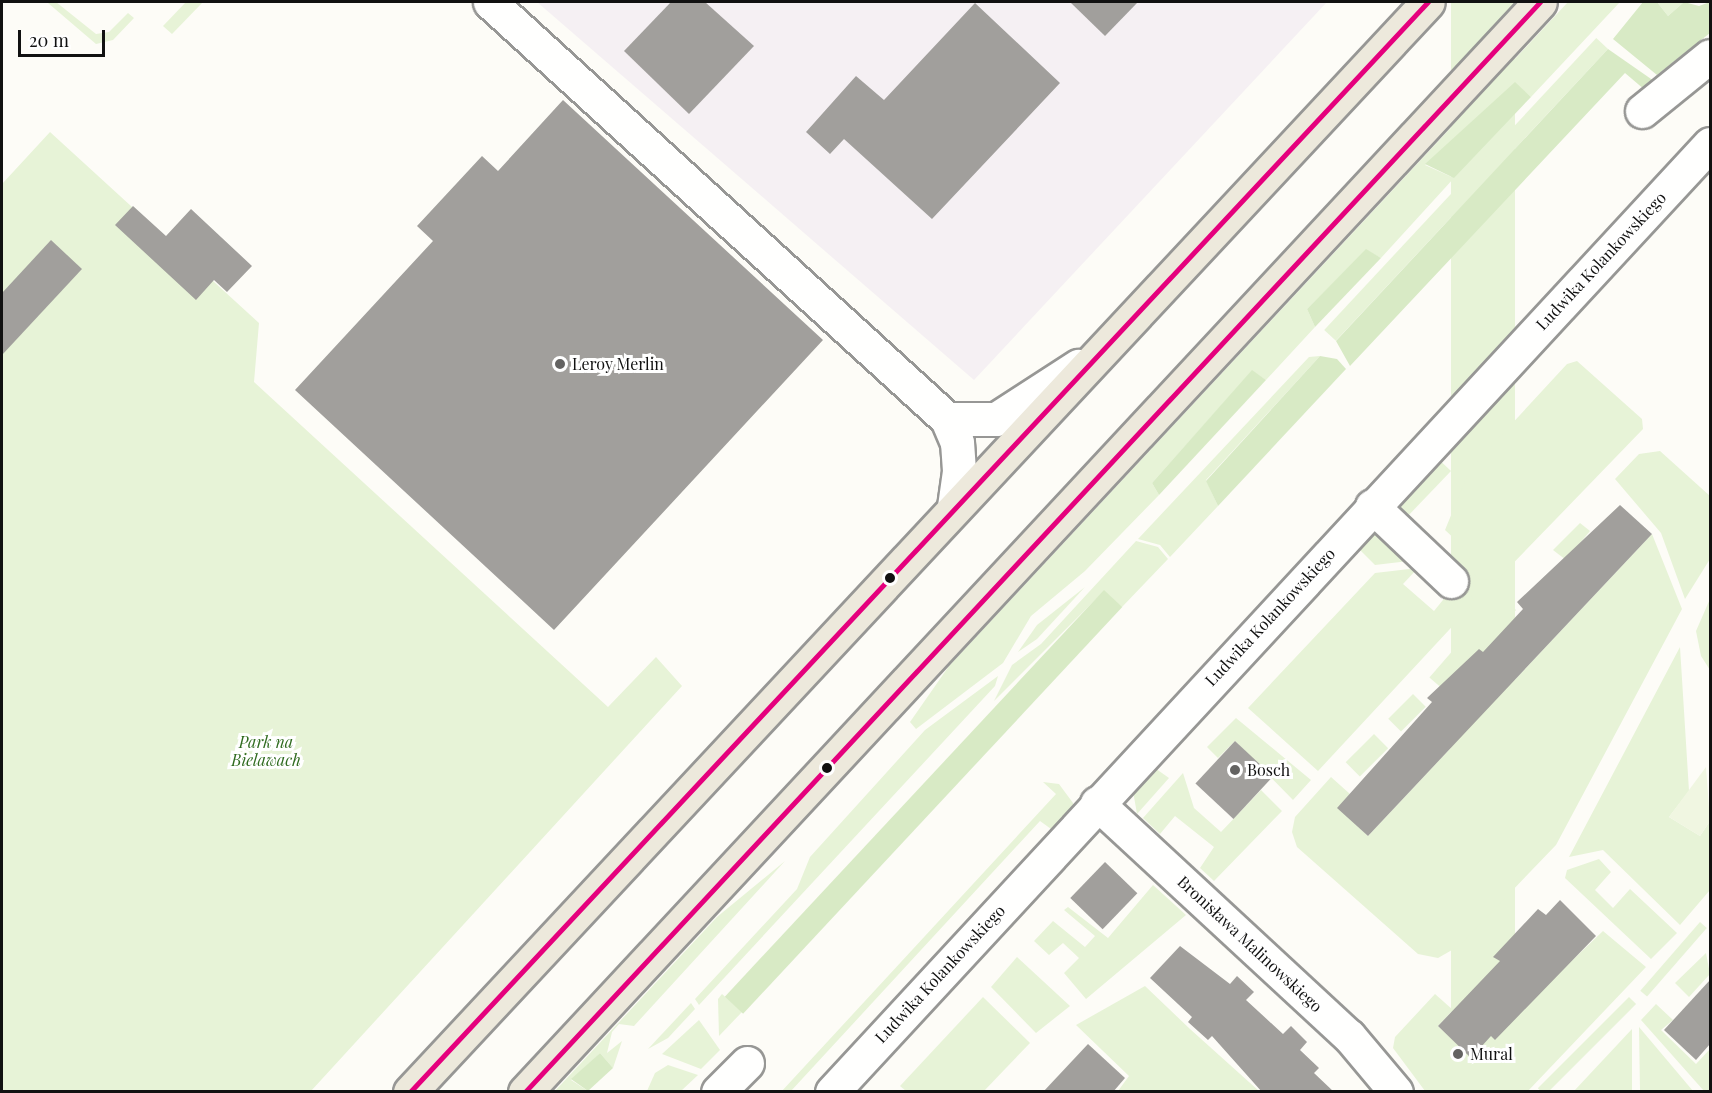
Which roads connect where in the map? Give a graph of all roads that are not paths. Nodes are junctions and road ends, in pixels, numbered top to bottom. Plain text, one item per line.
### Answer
1 (490, 2) edge
2 (1428, 2) edge
3 (1540, 2) edge
4 (1710, 56) edge
5 (1642, 111) dead end
6 (1710, 144) edge
7 (1102, 350) junction
8 (947, 418) junction
9 (1372, 506) junction
10 (954, 508) junction
11 (1451, 581) dead end
12 (1097, 803) junction
13 (747, 1063) dead end
14 (410, 1092) edge
15 (525, 1092) edge
16 (718, 1092) edge
17 (832, 1092) edge
18 (1396, 1092) edge

1 - 8 street
2 - 7 main road
3 - 15 main road
4 - 5 street
6 - 9 street, Ludwika Kolankowskiego
7 - 8 street
7 - 10 main road
8 - 10 street
9 - 11 street
9 - 12 street, Ludwika Kolankowskiego
10 - 14 main road
12 - 17 street, Ludwika Kolankowskiego
12 - 18 street, Bronisława Malinowskiego
13 - 16 street

